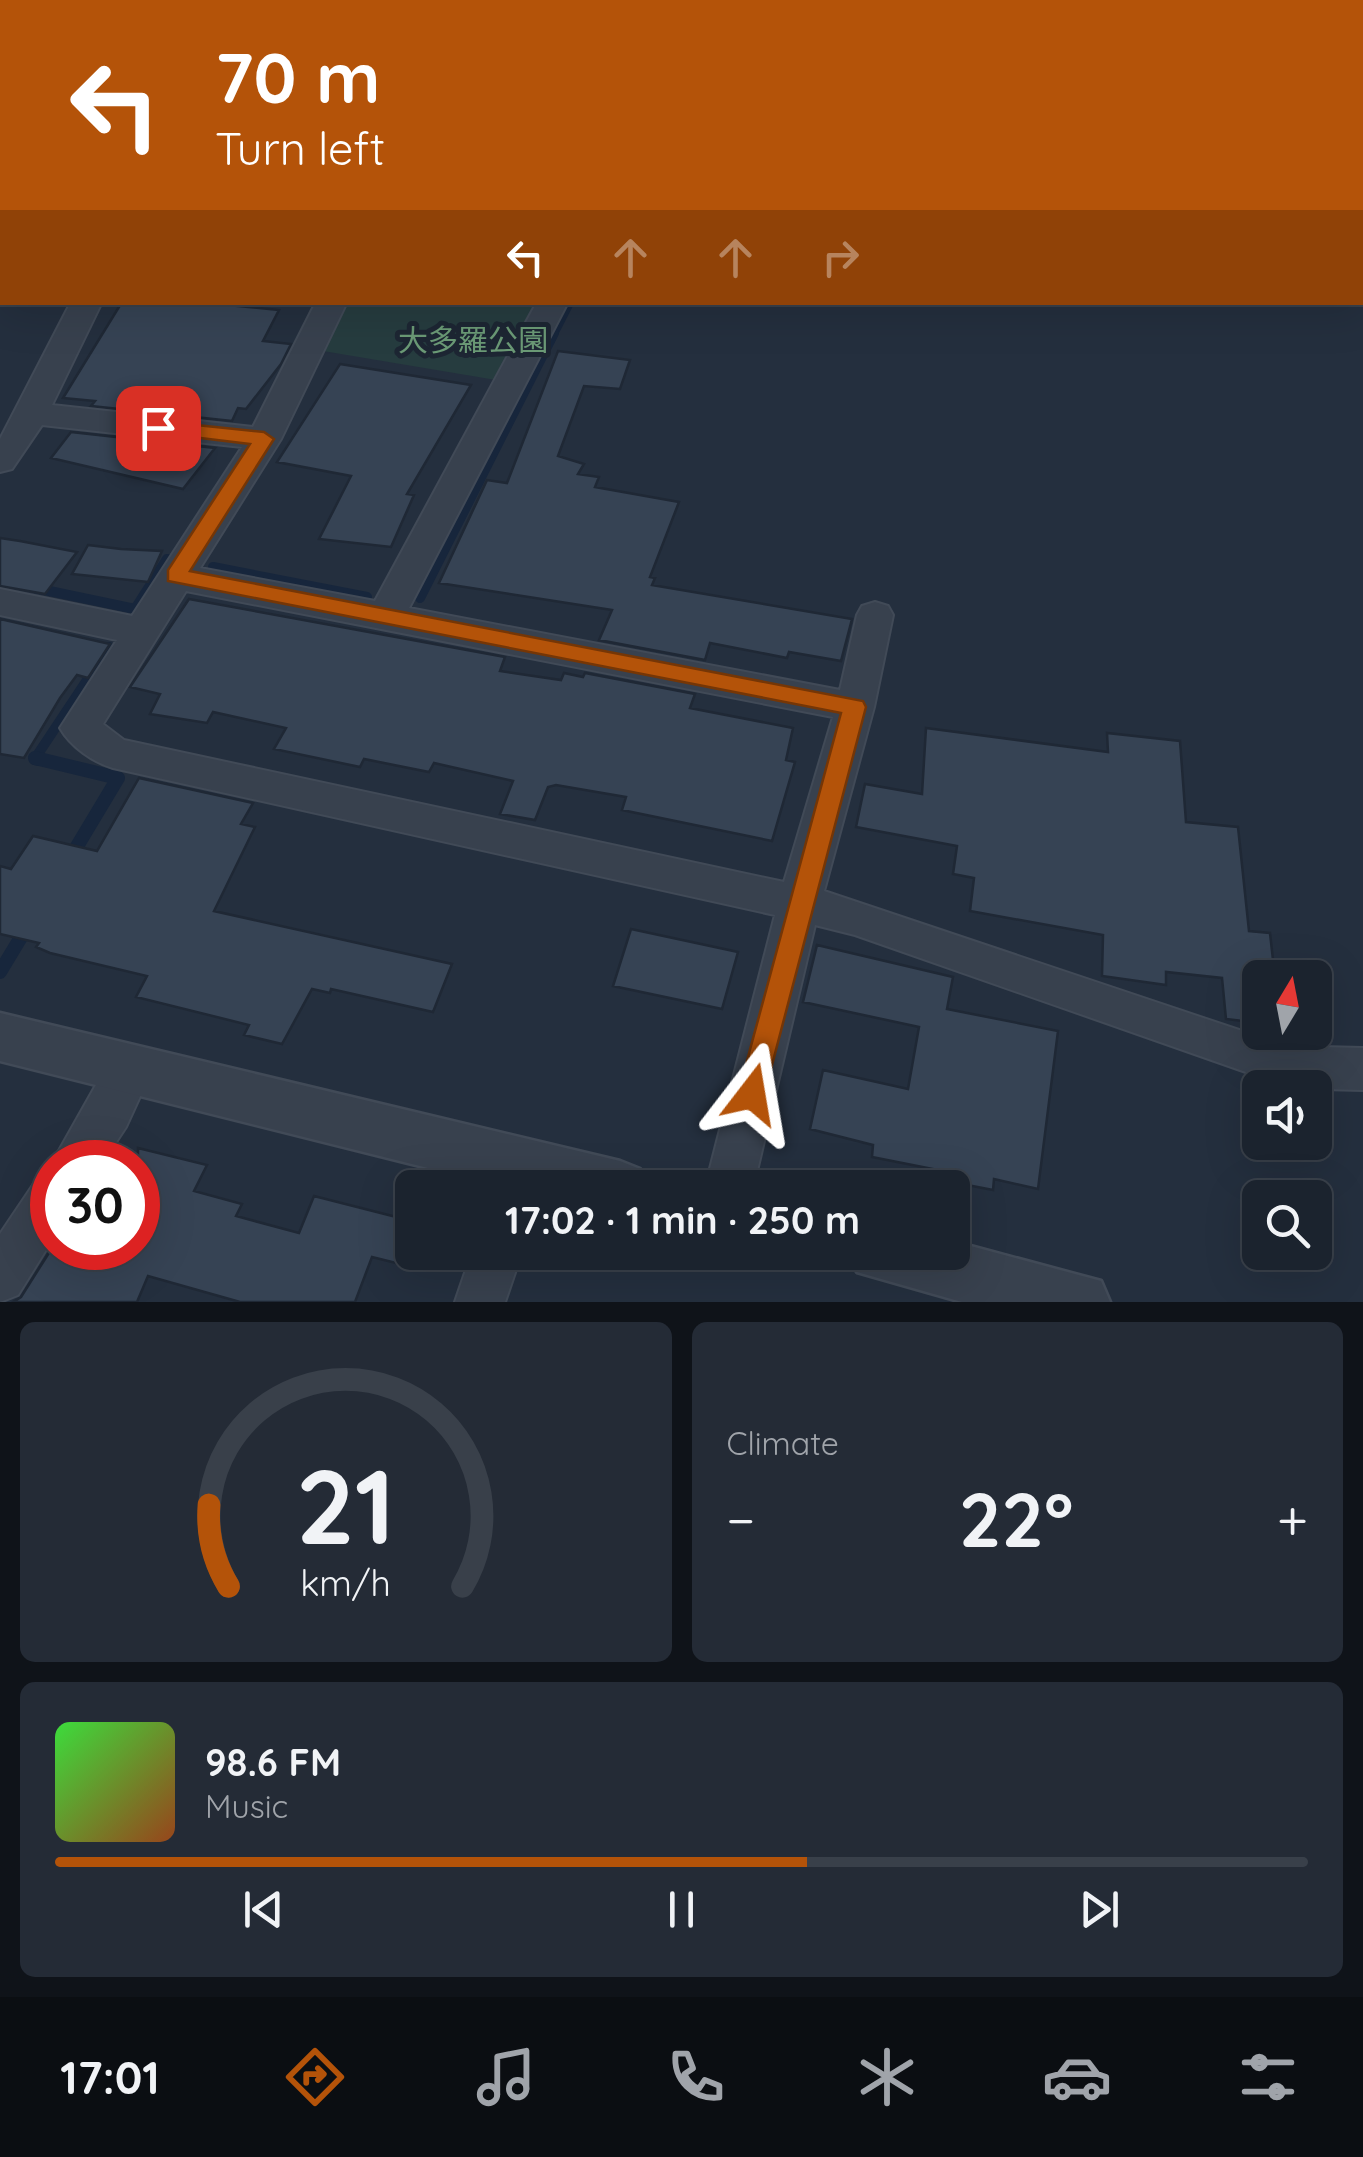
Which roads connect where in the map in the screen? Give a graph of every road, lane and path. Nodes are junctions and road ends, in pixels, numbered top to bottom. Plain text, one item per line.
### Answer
1 (84, 305) edge
2 (331, 305) edge
3 (551, 305) edge
4 (36, 414) junction
5 (264, 439) junction
6 (3, 454) edge
7 (175, 576) junction
8 (0, 602) edge
9 (875, 615) dead end
10 (386, 616) junction
11 (138, 631) junction
12 (855, 707) junction
13 (799, 903) junction
14 (0, 1037) edge
15 (130, 1068) junction
16 (1363, 1069) edge
17 (91, 1140) edge
18 (502, 1170) edge
19 (733, 1170) edge
20 (30, 1232) edge
21 (491, 1270) edge
22 (951, 1270) edge
23 (0, 1278) edge
24 (480, 1302) edge
25 (1080, 1302) edge

1 - 4 street
2 - 5 street
3 - 10 street
4 - 5 street
4 - 6 street
5 - 7 street
7 - 10 street
7 - 11 street
8 - 11 street
9 - 12 street
10 - 12 street
11 - 13 street
12 - 13 street
13 - 16 street
13 - 19 street
14 - 15 street
15 - 17 street
15 - 18 street
20 - 23 street
21 - 24 street
22 - 25 street

